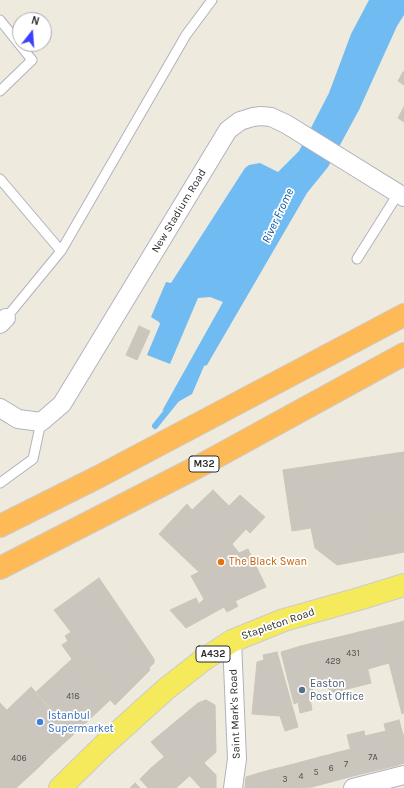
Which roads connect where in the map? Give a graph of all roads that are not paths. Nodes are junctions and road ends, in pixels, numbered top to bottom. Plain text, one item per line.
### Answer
1 (212, 0) edge
2 (0, 20) edge
3 (0, 91) edge
4 (0, 179) edge
5 (401, 196) edge
6 (61, 251) junction
7 (357, 259) dead end
8 (404, 315) edge
9 (3, 321) edge
10 (404, 354) edge
11 (0, 408) edge
12 (41, 422) junction
13 (0, 483) edge
14 (0, 526) edge
15 (0, 568) edge
16 (404, 585) edge
17 (232, 641) junction
18 (404, 775) edge
19 (60, 788) edge
20 (233, 788) edge
21 (353, 788) edge

1 - 6 lane
2 - 3 lane
4 - 6 lane
5 - 7 lane
5 - 12 street, New Stadium Road
6 - 9 lane
8 - 14 highway
10 - 15 highway, M32
11 - 12 street
12 - 13 lane
16 - 17 main road, Stapleton Road / A432
17 - 19 main road, Stapleton Road / A432
17 - 20 street, Saint Mark's Road
18 - 21 street

